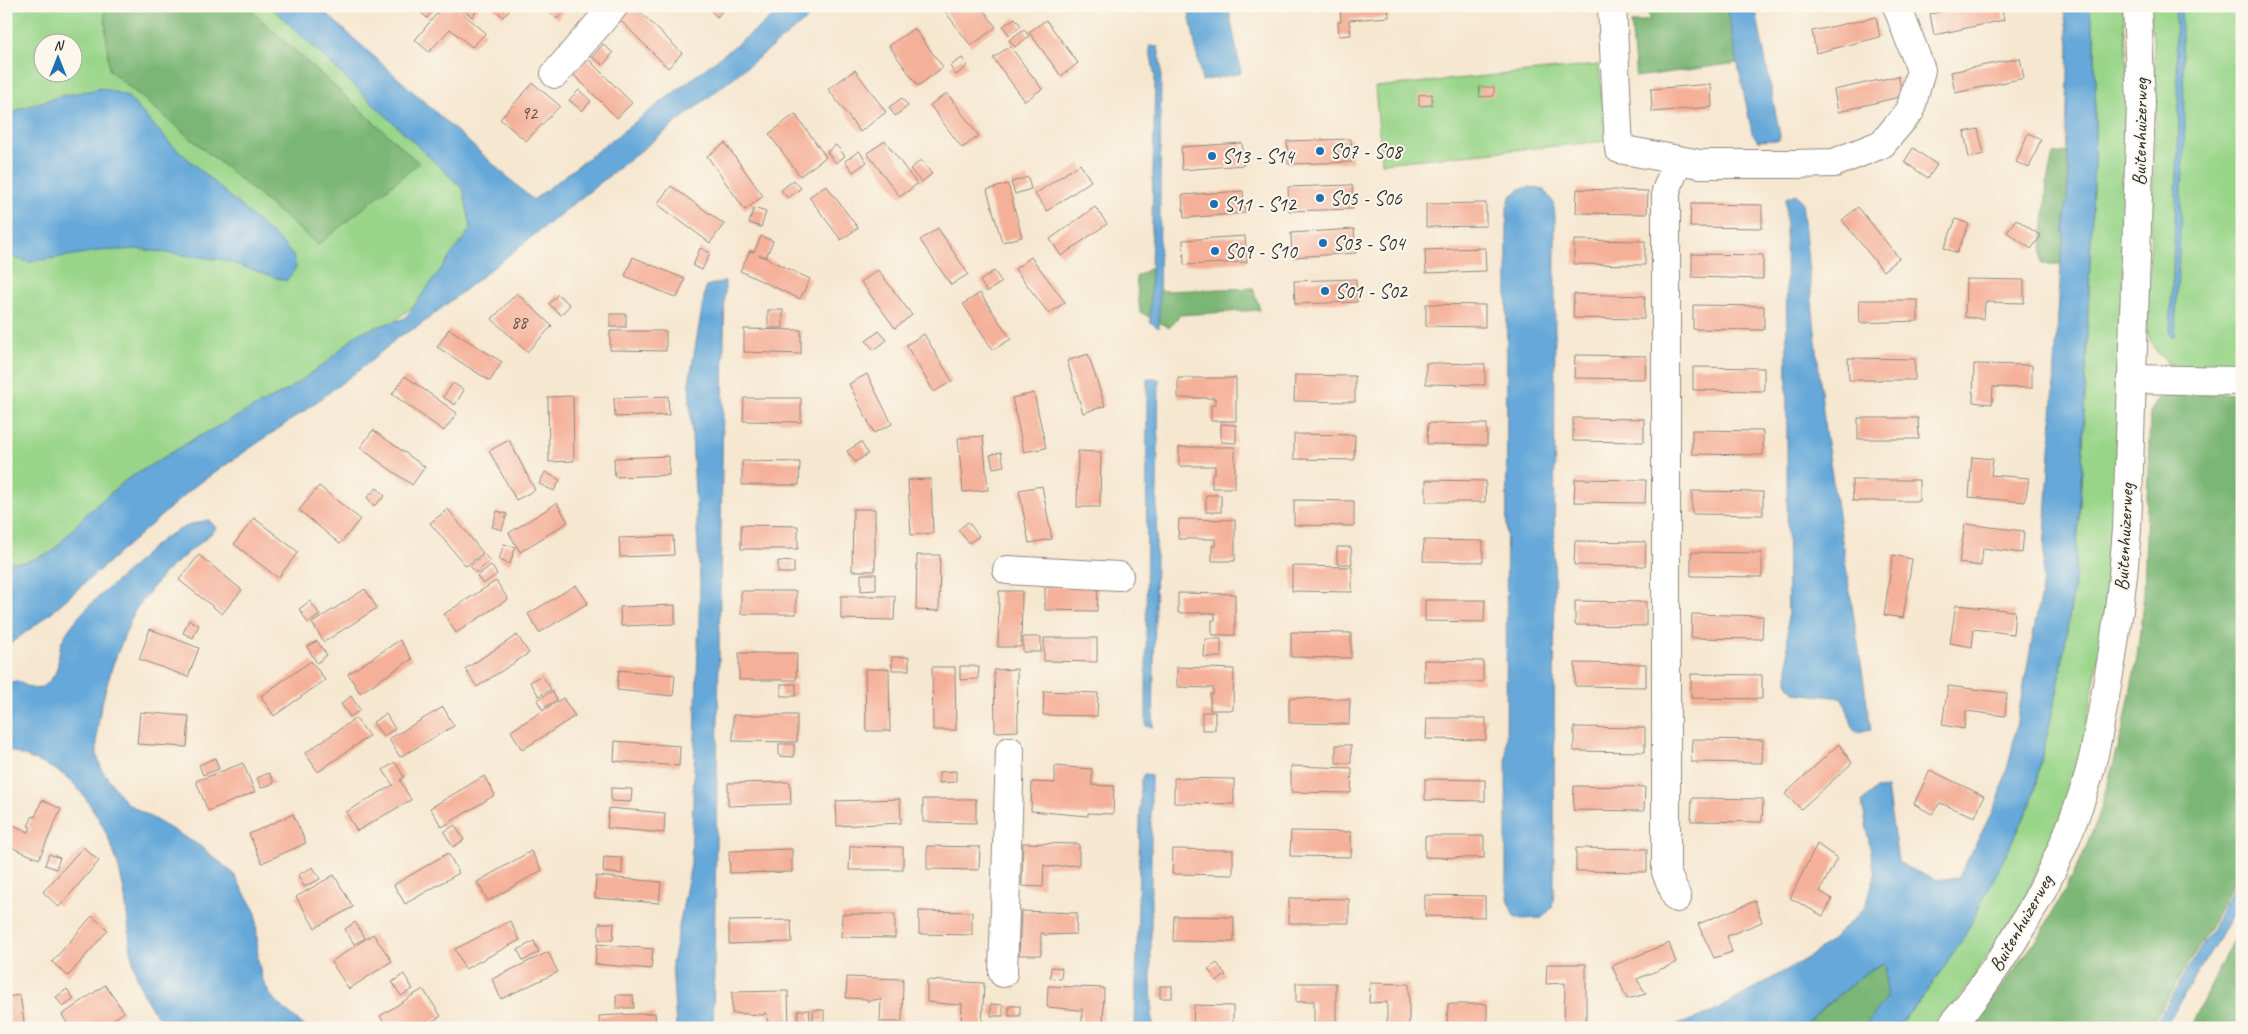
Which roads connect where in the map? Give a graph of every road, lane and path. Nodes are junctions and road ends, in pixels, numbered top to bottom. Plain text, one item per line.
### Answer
1 (614, 6) edge
2 (1612, 6) edge
3 (1897, 6) edge
4 (2137, 6) edge
5 (555, 74) dead end
6 (1678, 160) junction
7 (2131, 379) junction
8 (2242, 381) edge
9 (1006, 570) dead end
10 (1119, 576) dead end
11 (1010, 751) dead end
12 (1676, 898) dead end
13 (1003, 973) dead end
14 (1950, 1028) edge

1 - 5 street
2 - 6 street
3 - 6 street
4 - 7 street, Buitenhuizerweg
6 - 12 street
7 - 8 street
7 - 14 street, Buitenhuizerweg
9 - 10 street
11 - 13 street

